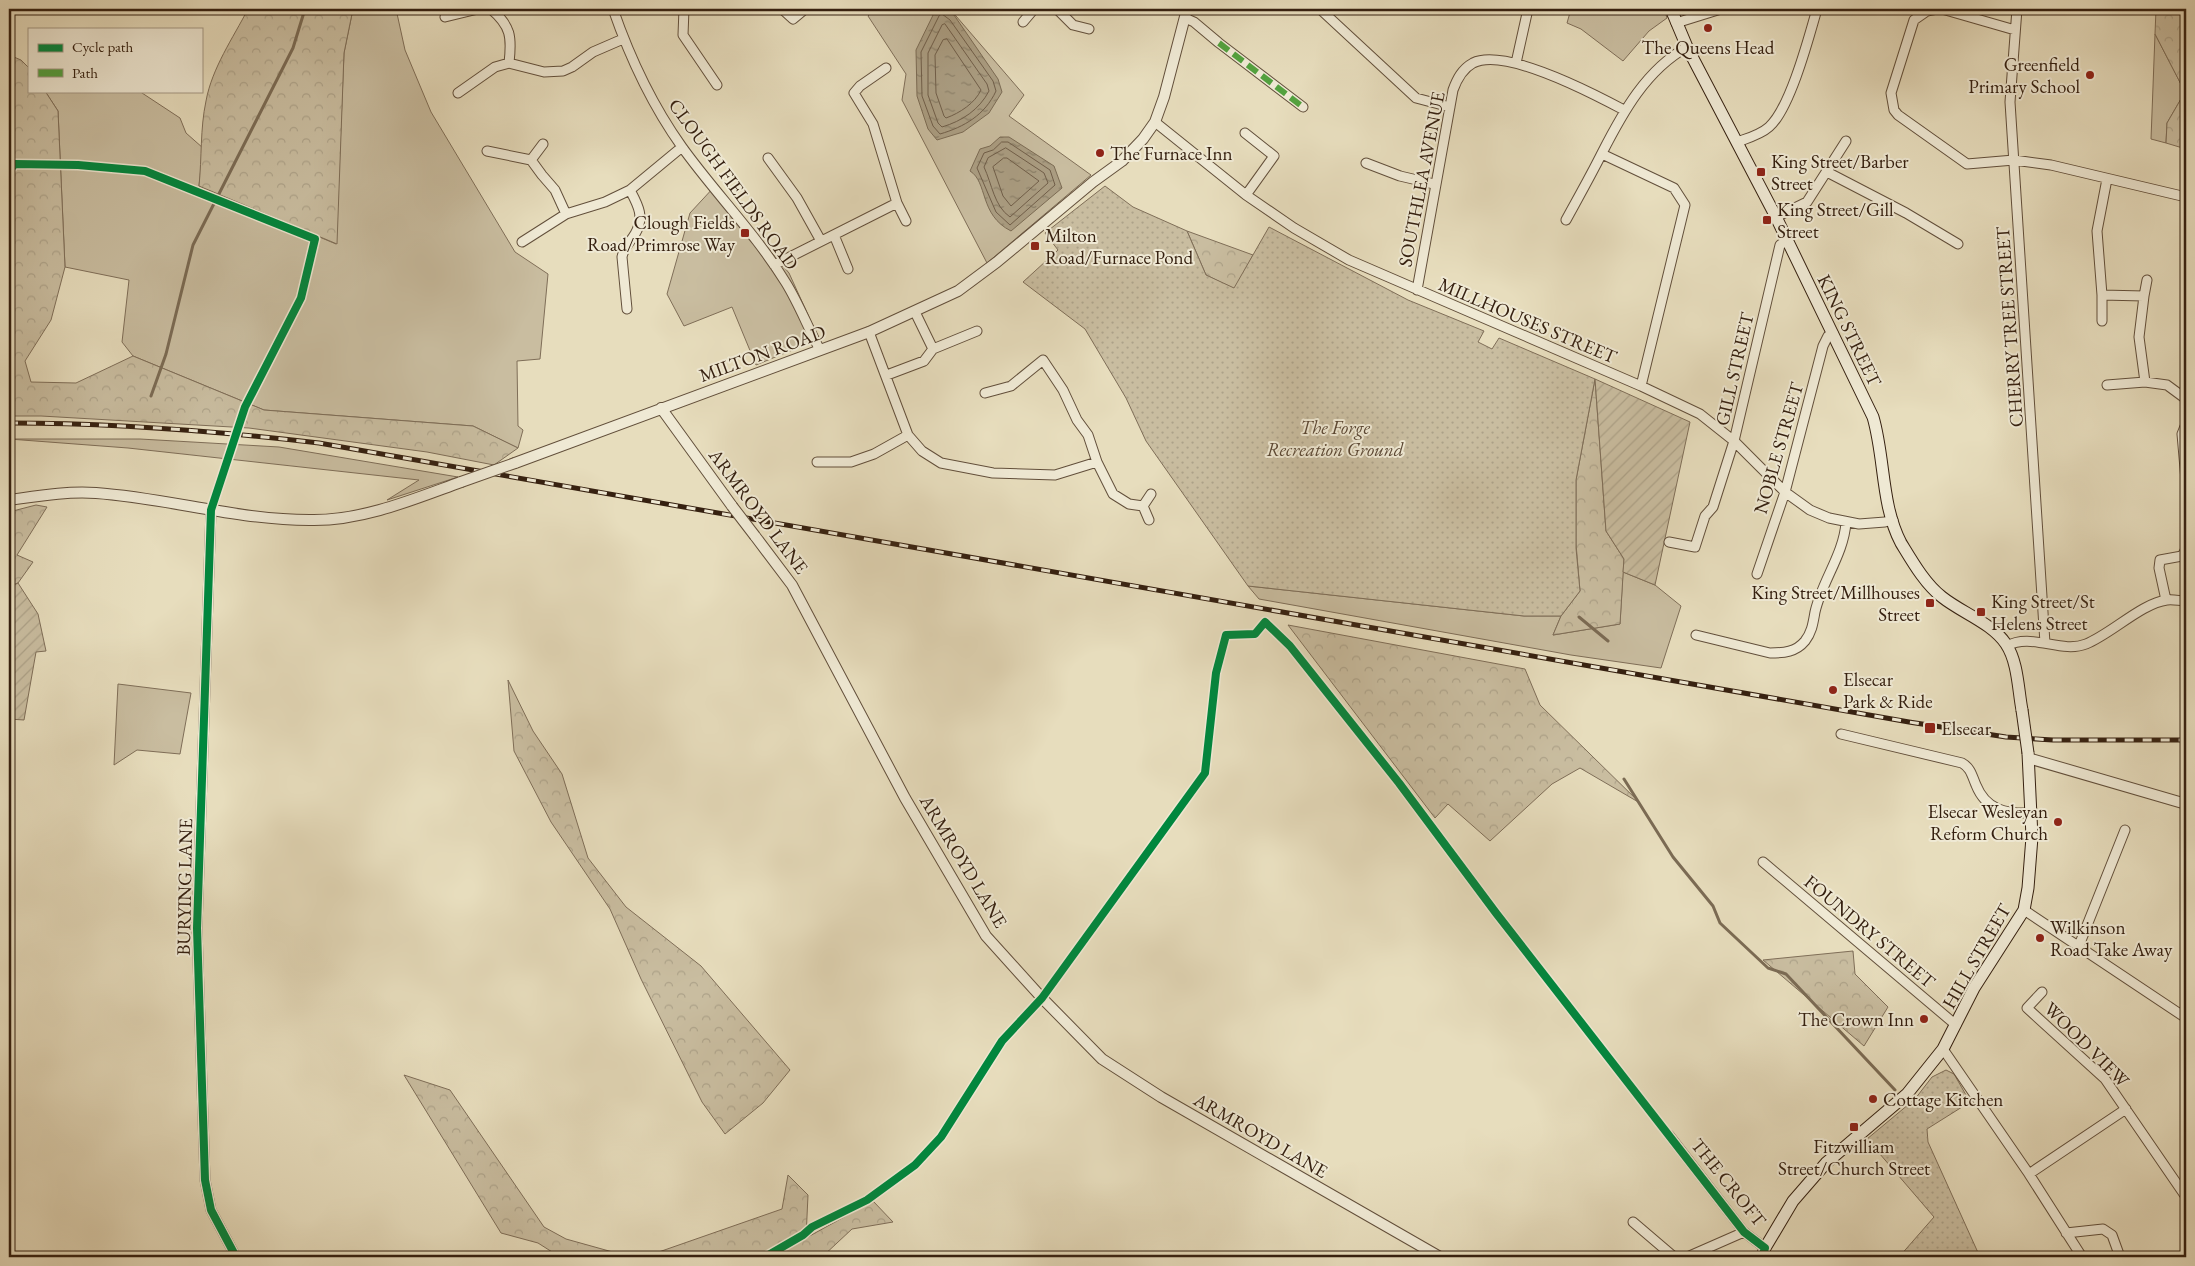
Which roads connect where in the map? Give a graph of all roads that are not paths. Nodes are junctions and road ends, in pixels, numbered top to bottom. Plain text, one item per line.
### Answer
1 (478, 9) edge
2 (491, 9) edge
3 (613, 9) edge
4 (684, 9) edge
5 (782, 9) edge
6 (805, 9) edge
7 (1034, 9) edge
8 (1057, 9) edge
9 (1320, 9) edge
10 (1528, 9) edge
11 (1671, 9) edge
12 (1720, 9) edge
13 (1818, 9) edge
14 (1938, 9) edge
15 (1942, 9) edge
16 (2018, 9) edge
17 (1186, 13) edge
18 (445, 17) dead end
19 (1023, 22) dead end
20 (1676, 24) junction
21 (1089, 29) dead end
22 (2015, 30) junction
23 (623, 39) junction
24 (1687, 47) junction
25 (509, 62) junction
26 (1516, 63) junction
27 (886, 68) dead end
28 (717, 85) dead end
29 (458, 93) dead end
30 (1303, 107) dead end
31 (1450, 107) junction
32 (1624, 110) junction
33 (1155, 122) junction
34 (1245, 133) dead end
35 (1846, 141) dead end
36 (1737, 142) junction
37 (542, 144) dead end
38 (682, 147) junction
39 (487, 151) dead end
40 (1602, 154) junction
41 (768, 158) dead end
42 (531, 160) junction
43 (2014, 160) junction
44 (1366, 163) dead end
45 (1827, 172) junction
46 (2107, 179) junction
47 (1434, 184) junction
48 (630, 190) junction
49 (1246, 195) junction
50 (2186, 198) edge
51 (897, 202) junction
52 (566, 214) junction
53 (1776, 217) junction
54 (1566, 220) dead end
55 (906, 221) dead end
56 (834, 235) junction
57 (1787, 240) junction
58 (821, 241) junction
59 (522, 242) dead end
60 (1958, 244) dead end
61 (774, 266) junction
62 (848, 269) dead end
63 (2147, 280) dead end
64 (1417, 290) junction
65 (2102, 295) junction
66 (2144, 296) junction
67 (626, 309) dead end
68 (915, 312) junction
69 (2102, 321) dead end
70 (977, 331) dead end
71 (868, 332) junction
72 (1833, 333) junction
73 (933, 349) junction
74 (820, 350) junction
75 (887, 375) junction
76 (2145, 382) junction
77 (2107, 385) dead end
78 (1642, 386) junction
79 (985, 393) dead end
80 (2186, 399) edge
81 (661, 408) junction
82 (2186, 424) edge
83 (908, 434) junction
84 (1734, 441) junction
85 (817, 462) dead end
86 (1097, 462) junction
87 (2186, 480) edge
88 (1785, 492) junction
89 (1151, 494) dead end
90 (9, 500) edge
91 (1143, 506) junction
92 (211, 510) junction
93 (1149, 520) dead end
94 (1893, 520) junction
95 (1846, 522) junction
96 (1669, 542) dead end
97 (2186, 549) edge
98 (1757, 574) dead end
99 (2166, 600) junction
100 (2186, 601) edge
101 (1696, 635) dead end
102 (2045, 643) junction
103 (2007, 646) junction
104 (1841, 734) dead end
105 (2028, 755) junction
106 (2186, 804) edge
107 (2031, 813) junction
108 (2125, 830) dead end
109 (1763, 862) dead end
110 (2024, 910) junction
111 (2078, 948) junction
112 (2042, 992) dead end
113 (2186, 1018) edge
114 (1956, 1025) junction
115 (1943, 1050) junction
116 (2126, 1109) junction
117 (1669, 1135) dead end
118 (2029, 1174) junction
119 (2186, 1197) edge
120 (1633, 1222) dead end
121 (1744, 1232) junction
122 (2066, 1233) junction
123 (1764, 1252) edge
124 (236, 1257) edge
125 (1440, 1257) edge
126 (1674, 1257) edge
127 (1687, 1257) edge
128 (2082, 1257) edge
129 (2120, 1257) edge

1 - 18 street
2 - 25 street
3 - 23 street, CLOUGH FIELDS ROAD
4 - 28 street
5 - 6 street
7 - 19 street
8 - 21 street
9 - 31 street
10 - 26 street
11 - 20 main road, KING STREET
12 - 20 street
13 - 36 street
14 - 43 street
15 - 22 street
16 - 22 street, CHERRY TREE STREET
17 - 30 street
17 - 33 street, MILTON ROAD
20 - 24 main road, KING STREET
22 - 43 street, CHERRY TREE STREET
23 - 25 street
23 - 38 street, CLOUGH FIELDS ROAD
24 - 32 street
24 - 36 main road, KING STREET
25 - 29 street
26 - 31 street, SOUTHLEA AVENUE
26 - 32 street, SOUTHLEA AVENUE
27 - 51 street
31 - 47 street, SOUTHLEA AVENUE
32 - 40 street
33 - 49 street, MILLHOUSES STREET
33 - 68 street, MILTON ROAD
34 - 49 street
35 - 45 street
36 - 53 main road, KING STREET
37 - 42 street
38 - 48 street
38 - 61 street, CLOUGH FIELDS ROAD
39 - 42 street
40 - 54 street
40 - 78 street
41 - 58 street
42 - 52 street
43 - 46 street
43 - 102 street, CHERRY TREE STREET
44 - 47 street
45 - 53 street
45 - 60 street
46 - 50 street
46 - 65 street
47 - 64 street, SOUTHLEA AVENUE
48 - 52 street
48 - 67 street
49 - 64 street, MILLHOUSES STREET
51 - 55 street
51 - 56 street
52 - 59 street
53 - 57 main road, KING STREET
56 - 58 street
56 - 62 street
57 - 72 main road, KING STREET
57 - 84 street, GILL STREET
58 - 61 street
61 - 74 street, CLOUGH FIELDS ROAD
63 - 66 street
64 - 78 street, MILLHOUSES STREET
65 - 66 street
65 - 69 street
66 - 76 street
68 - 71 street, MILTON ROAD
68 - 73 street
70 - 73 street
71 - 74 street, MILTON ROAD
71 - 75 street
72 - 88 street, NOBLE STREET
72 - 94 main road, KING STREET
73 - 75 street
74 - 81 street, MILTON ROAD
75 - 83 street
76 - 77 street
76 - 80 street
78 - 84 street, MILLHOUSES STREET
79 - 86 street
81 - 92 street, MILTON ROAD, bridge
81 - 125 street, ARMROYD LANE, bridge
82 - 87 street
83 - 85 street
83 - 86 street
84 - 88 street, MILLHOUSES STREET
84 - 96 street, GILL STREET
86 - 91 street
88 - 95 street, MILLHOUSES STREET
88 - 98 street, NOBLE STREET
89 - 91 street
90 - 92 street, MILTON ROAD
91 - 93 street
92 - 124 street, BURYING LANE
94 - 95 street, MILLHOUSES STREET
94 - 103 main road, KING STREET
95 - 101 street
97 - 99 street
99 - 100 street
99 - 102 street
102 - 103 street
103 - 105 main road, HILL STREET, bridge
104 - 107 street
105 - 106 street
105 - 107 main road, HILL STREET
107 - 110 main road, HILL STREET
108 - 111 street
109 - 114 street, FOUNDRY STREET
110 - 111 street
110 - 114 main road, HILL STREET
111 - 113 street
112 - 116 street, WOOD VIEW
114 - 115 main road, HILL STREET
115 - 118 street
115 - 123 main road, HILL STREET
116 - 118 street
116 - 119 street, WOOD VIEW
117 - 121 street, THE CROFT
118 - 122 street
120 - 126 street
121 - 123 street, THE CROFT
121 - 127 street, THE CROFT
122 - 128 street
122 - 129 street

